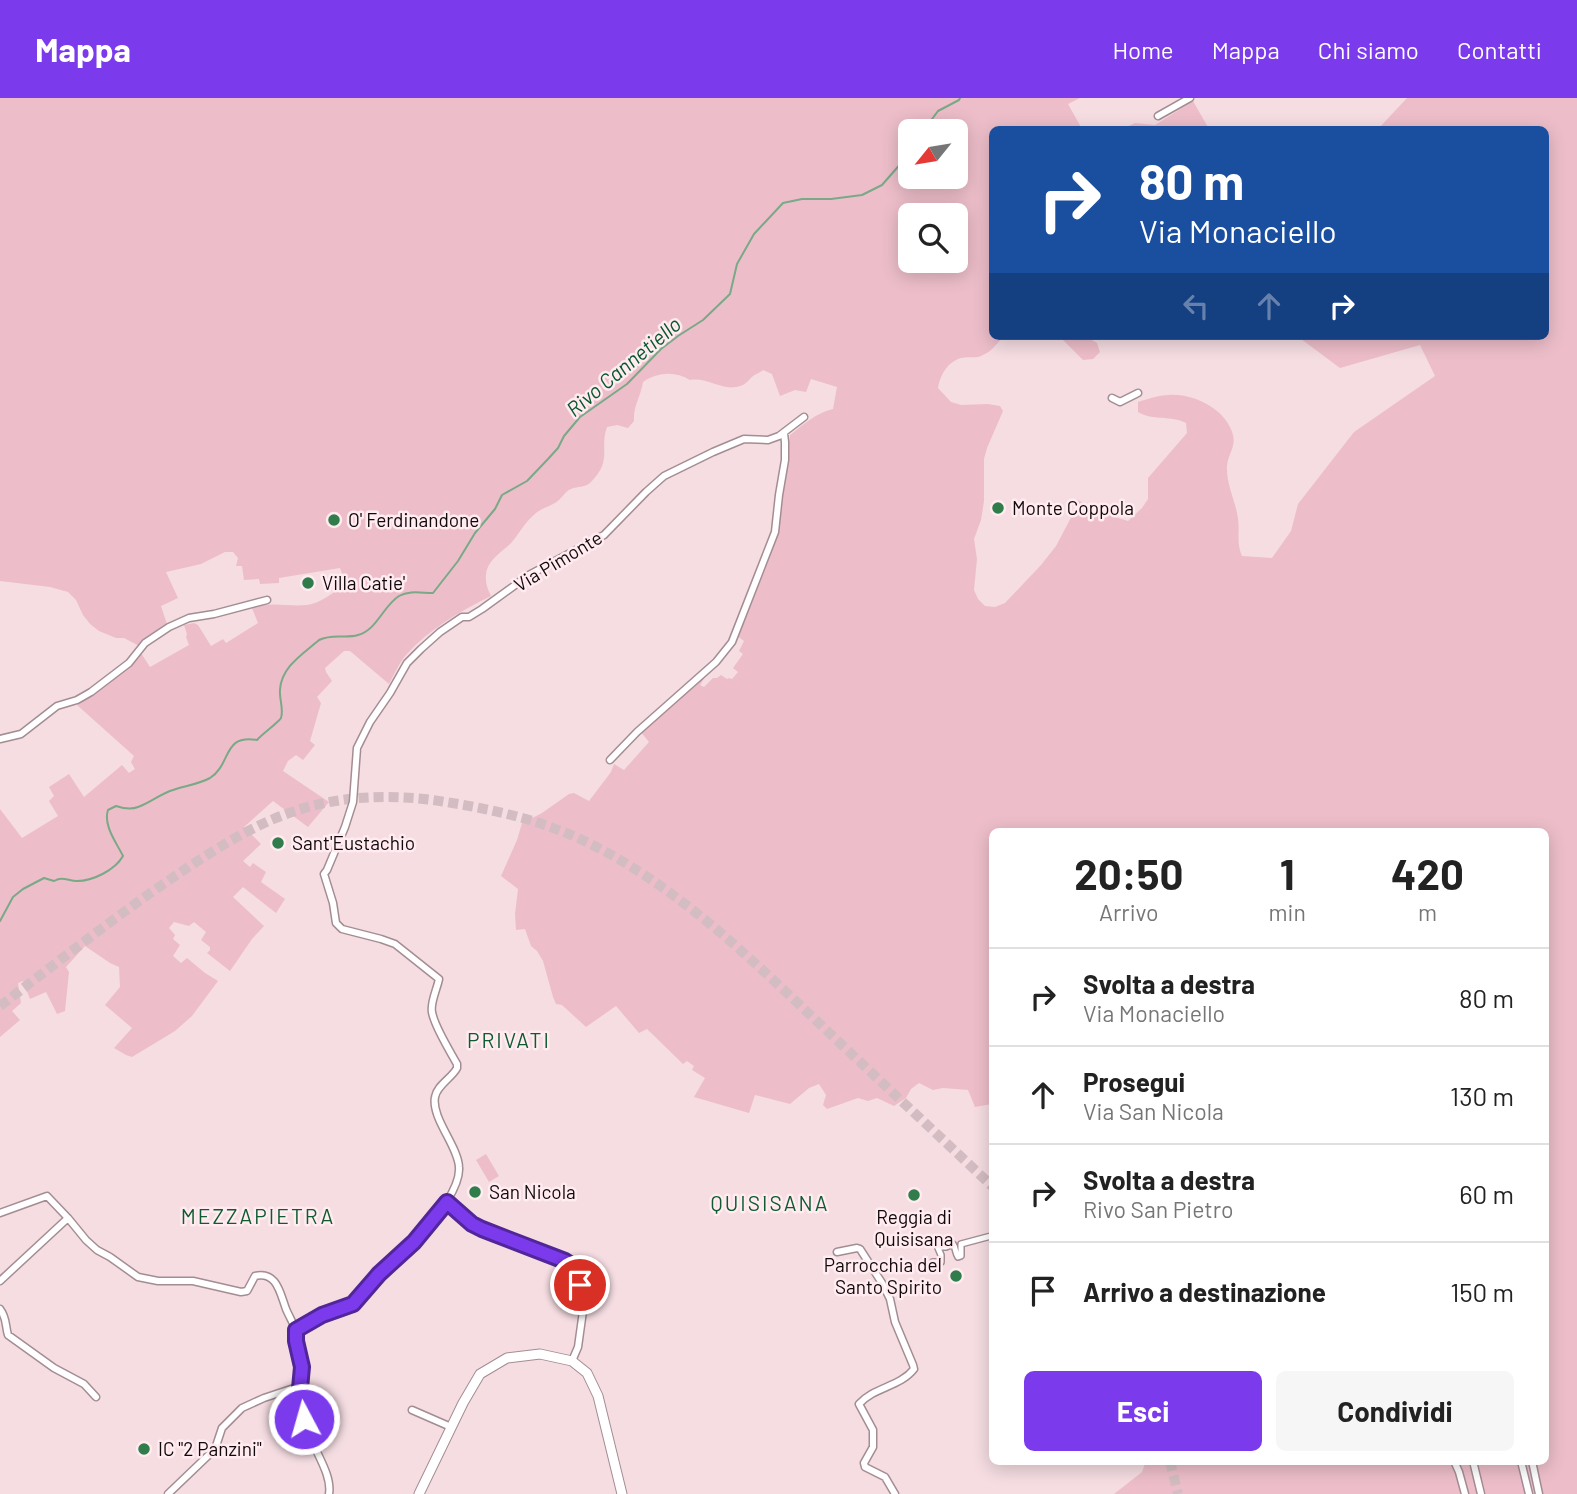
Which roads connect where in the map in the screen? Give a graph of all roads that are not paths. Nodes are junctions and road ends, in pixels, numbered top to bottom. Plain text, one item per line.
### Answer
1 (1190, 98) edge
2 (1158, 116) dead end
3 (1139, 393) dead end
4 (1112, 398) dead end
5 (804, 417) dead end
6 (784, 433) junction
7 (267, 600) dead end
8 (0, 739) edge
9 (610, 760) dead end
10 (447, 1202) junction
11 (0, 1213) edge
12 (68, 1218) junction
13 (989, 1237) edge
14 (837, 1252) dead end
15 (933, 1262) dead end
16 (0, 1281) edge
17 (0, 1309) edge
18 (296, 1330) junction
19 (572, 1361) junction
20 (300, 1387) junction
21 (96, 1397) dead end
22 (412, 1410) dead end
23 (451, 1427) junction
24 (1456, 1465) edge
25 (1474, 1465) edge
26 (1522, 1465) edge
27 (1533, 1465) edge
28 (168, 1494) edge
29 (328, 1494) edge
30 (419, 1494) edge
31 (622, 1494) edge
32 (895, 1494) edge
33 (1465, 1494) edge
34 (1481, 1494) edge
35 (1530, 1494) edge
36 (1539, 1494) edge

1 - 2 street
3 - 4 street
5 - 6 street, Via Pimonte
6 - 9 street
6 - 10 street, Via Pimonte
7 - 8 street
10 - 18 street
10 - 19 street
11 - 12 street
12 - 16 street
12 - 18 street
13 - 15 street
14 - 32 street
17 - 21 street
18 - 20 street
19 - 23 main road
19 - 31 main road
20 - 28 street
20 - 29 street
22 - 23 street
23 - 30 main road
24 - 33 street
25 - 34 street
26 - 35 street
27 - 36 street

